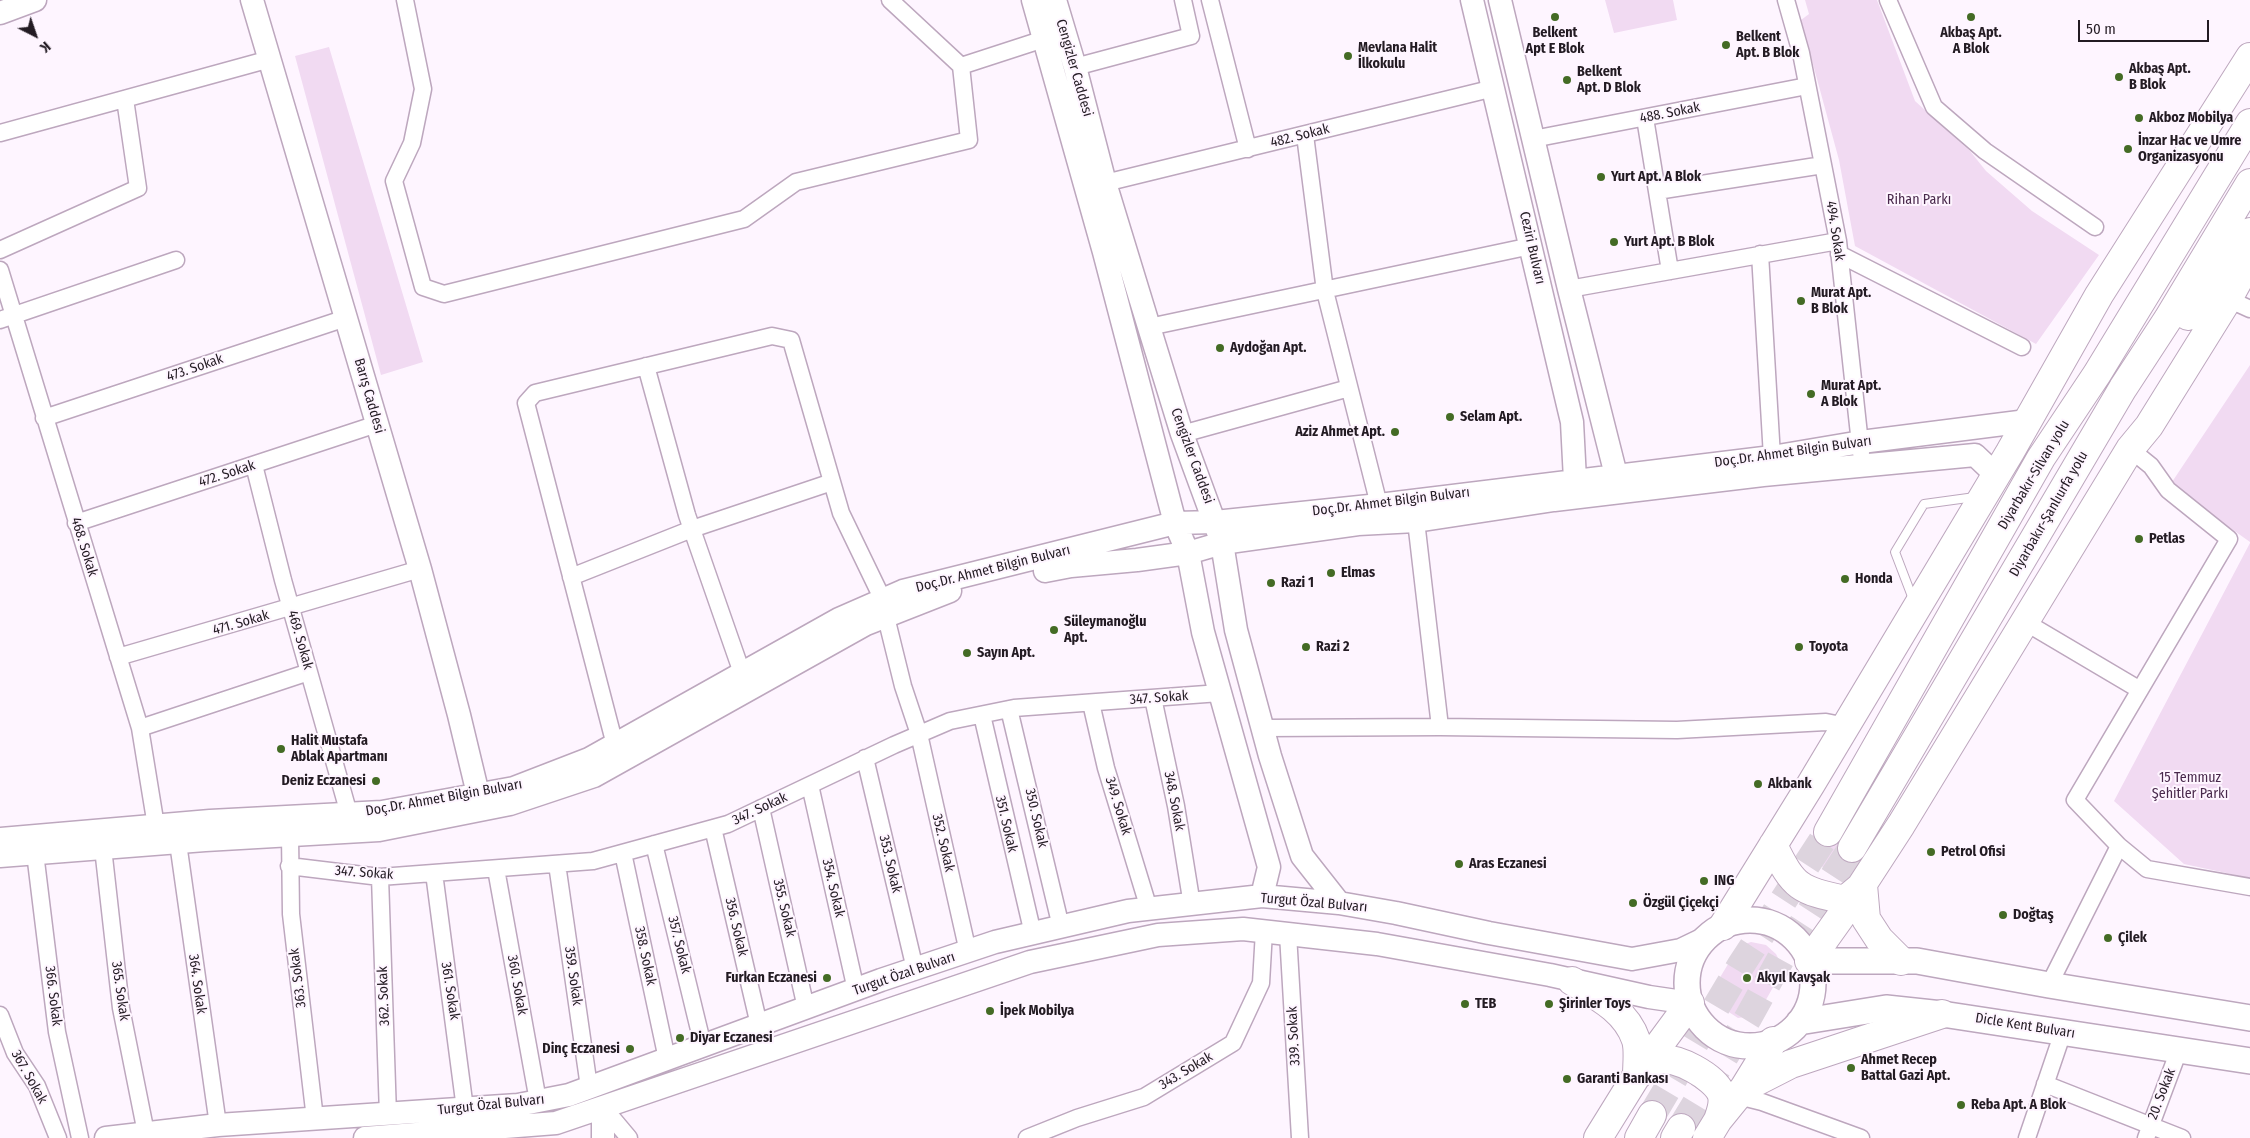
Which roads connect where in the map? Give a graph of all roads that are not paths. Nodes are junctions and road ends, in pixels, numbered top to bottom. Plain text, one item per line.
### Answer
1 (35, 0) edge
2 (252, 0) edge
3 (405, 0) edge
4 (890, 0) edge
5 (1032, 0) edge
6 (1055, 0) edge
7 (1183, 0) edge
8 (1210, 0) edge
9 (1472, 0) edge
10 (1500, 0) edge
11 (1786, 0) edge
12 (1888, 0) edge
13 (0, 13) edge
14 (1044, 39) junction
15 (2250, 57) edge
16 (270, 59) junction
17 (961, 66) junction
18 (1075, 67) junction
19 (1807, 86) junction
20 (1494, 88) junction
21 (2231, 88) junction
22 (125, 99) junction
23 (1645, 118) junction
24 (2250, 123) edge
25 (0, 133) edge
26 (1305, 135) junction
27 (1533, 140) junction
28 (1248, 149) junction
29 (1823, 165) junction
30 (1105, 183) junction
31 (2250, 183) edge
32 (1657, 191) junction
33 (2095, 227) dead end
34 (2250, 232) edge
35 (1531, 246) junction
36 (1839, 247) junction
37 (0, 250) edge
38 (1760, 254) junction
39 (2250, 259) edge
40 (176, 260) dead end
41 (0, 270) edge
42 (1670, 271) junction
43 (1569, 289) junction
44 (1324, 291) junction
45 (2239, 304) edge
46 (7, 317) edge
47 (346, 318) junction
48 (1149, 327) junction
49 (2022, 347) dead end
50 (646, 366) junction
51 (2097, 374) junction
52 (1349, 388) junction
53 (44, 418) junction
54 (2027, 421) junction
55 (377, 424) junction
56 (1182, 434) junction
57 (1861, 442) junction
58 (2130, 449) junction
59 (1772, 457) junction
60 (2081, 459) junction
61 (254, 465) junction
62 (1860, 466) junction
63 (832, 482) junction
64 (1615, 484) junction
65 (1989, 485) junction
66 (1573, 489) junction
67 (1379, 505) junction
68 (1215, 522) junction
69 (1416, 522) junction
70 (76, 523) junction
71 (1176, 523) junction
72 (692, 529) junction
73 (1222, 543) junction
74 (1188, 552) junction
75 (420, 569) junction
76 (571, 577) junction
77 (291, 608) junction
78 (884, 608) junction
79 (1916, 608) junction
80 (2025, 622) junction
81 (118, 657) junction
82 (309, 672) junction
83 (742, 673) junction
84 (2140, 690) junction
85 (1220, 693) junction
86 (1153, 698) junction
87 (1091, 703) junction
88 (1009, 709) junction
89 (982, 715) junction
90 (1846, 726) junction
91 (1440, 727) junction
92 (140, 728) junction
93 (1263, 728) junction
94 (919, 734) junction
95 (615, 745) junction
96 (866, 758) junction
97 (810, 785) junction
98 (478, 794) junction
99 (761, 808) junction
100 (349, 814) junction
101 (156, 826) junction
102 (713, 828) junction
103 (1828, 832) tunnel mouth
104 (290, 835) junction
105 (0, 839) edge
106 (178, 843) junction
107 (654, 844) junction
108 (1773, 845) junction
109 (2120, 846) junction
110 (103, 848) junction
111 (1852, 848) tunnel mouth
112 (36, 853) junction
113 (623, 853) junction
114 (0, 856) edge
115 (557, 864) junction
116 (289, 866) junction
117 (496, 869) junction
118 (434, 873) junction
119 (380, 877) junction
120 (1863, 885) junction
121 (2250, 887) edge
122 (1262, 896) junction
123 (1339, 903) junction
124 (1192, 905) junction
125 (1149, 909) junction
126 (1061, 927) junction
127 (1264, 931) junction
128 (1715, 932) junction
129 (1033, 934) junction
130 (1288, 934) junction
131 (968, 952) junction
132 (1809, 961) junction
133 (1901, 961) junction
134 (914, 969) junction
135 (1572, 981) junction
136 (2049, 985) junction
137 (856, 990) junction
138 (1690, 1003) junction
139 (806, 1008) junction
140 (1942, 1014) junction
141 (0, 1015) edge
142 (2250, 1018) edge
143 (1799, 1022) junction
144 (759, 1025) junction
145 (2062, 1032) junction
146 (1773, 1041) junction
147 (703, 1046) junction
148 (2180, 1050) junction
149 (667, 1059) junction
150 (2250, 1061) edge
151 (1637, 1075) junction
152 (2045, 1084) junction
153 (589, 1087) junction
154 (1741, 1092) junction
155 (538, 1101) junction
156 (604, 1107) junction
157 (465, 1109) junction
158 (388, 1115) junction
159 (315, 1120) junction
160 (218, 1125) junction
161 (1713, 1129) edge
162 (2148, 1132) edge
163 (146, 1134) junction
164 (58, 1138) edge
165 (80, 1138) edge
166 (106, 1138) edge
167 (365, 1138) edge
168 (603, 1138) edge
169 (629, 1138) edge
170 (1027, 1138) edge
171 (1300, 1138) edge
172 (1598, 1138) edge
173 (1861, 1138) edge
174 (2027, 1138) edge
175 (2182, 1138) edge

1 - 13 main road
2 - 16 main road, Barış Caddesi
3 - 17 street
4 - 17 street
5 - 14 main road, Cengizler Caddesi
6 - 18 main road, Cengizler Caddesi
7 - 18 street
8 - 28 street
9 - 20 main road, Ceziri Bulvarı
10 - 27 main road, Ceziri Bulvarı
11 - 19 street, 494. Sokak
12 - 33 street
14 - 17 street
14 - 71 main road, Cengizler Caddesi
15 - 21 highway
16 - 22 street
16 - 47 main road, Barış Caddesi
18 - 30 main road, Cengizler Caddesi
19 - 23 street, 488. Sokak
19 - 29 street, 494. Sokak
20 - 26 street, 482. Sokak
20 - 35 main road, Ceziri Bulvarı
21 - 51 highway
21 - 54 highway
22 - 25 street
22 - 37 street
23 - 27 street, 488. Sokak
23 - 32 street
24 - 51 highway, Diyarbakır-Silvan yolu
26 - 28 street, 482. Sokak
26 - 44 street
27 - 43 main road, Ceziri Bulvarı
28 - 30 street, 482. Sokak
29 - 32 street
29 - 36 street, 494. Sokak
30 - 48 main road, Cengizler Caddesi
31 - 60 highway, Diyarbakır-Şanlıurfa yolu
32 - 42 street
34 - 60 highway
35 - 44 street
35 - 66 main road, Ceziri Bulvarı
36 - 38 street
36 - 49 street
36 - 57 street, 494. Sokak
38 - 42 street
38 - 59 street
39 - 45 highway
40 - 46 street
41 - 46 street, 468. Sokak
42 - 43 street
43 - 64 main road, Ceziri Bulvarı
44 - 48 street
44 - 52 street
45 - 58 highway
46 - 53 street, 468. Sokak
47 - 53 street, 473. Sokak
47 - 55 main road, Barış Caddesi
48 - 56 main road, Cengizler Caddesi
50 - 63 street, 352. Sokak
50 - 72 street
50 - 76 street
51 - 103 highway, Diyarbakır-Silvan yolu
52 - 56 street
52 - 67 street
53 - 70 street, 468. Sokak
54 - 57 main road, Doç.Dr. Ahmet Bilgin Bulvarı
54 - 65 highway
55 - 61 street, 472. Sokak
55 - 75 main road, Barış Caddesi
56 - 68 main road, Cengizler Caddesi
57 - 59 main road, Doç.Dr. Ahmet Bilgin Bulvarı
57 - 62 street, 494. Sokak
58 - 80 highway
58 - 84 street
59 - 64 main road, Doç.Dr. Ahmet Bilgin Bulvarı
60 - 111 highway, Diyarbakır-Şanlıurfa yolu
61 - 70 street, 472. Sokak
61 - 77 street, 469. Sokak
62 - 64 main road, Doç.Dr. Ahmet Bilgin Bulvarı
62 - 65 main road, Doç.Dr. Ahmet Bilgin Bulvarı
63 - 72 street
63 - 78 street, 352. Sokak
64 - 66 main road, Doç.Dr. Ahmet Bilgin Bulvarı
65 - 79 highway
65 - 79 lane
66 - 67 main road, Doç.Dr. Ahmet Bilgin Bulvarı
66 - 69 main road, Doç.Dr. Ahmet Bilgin Bulvarı
67 - 68 main road, Doç.Dr. Ahmet Bilgin Bulvarı
68 - 71 main road, Doç.Dr. Ahmet Bilgin Bulvarı
68 - 73 main road, Cengizler Caddesi
69 - 73 main road, Doç.Dr. Ahmet Bilgin Bulvarı
69 - 91 street
70 - 81 street, 468. Sokak
71 - 74 main road, Cengizler Caddesi
71 - 78 main road, Doç.Dr. Ahmet Bilgin Bulvarı
72 - 76 street
72 - 83 street
73 - 74 main road, Doç.Dr. Ahmet Bilgin Bulvarı
73 - 93 main road, Cengizler Caddesi
74 - 78 main road, Doç.Dr. Ahmet Bilgin Bulvarı
74 - 85 main road, Cengizler Caddesi
75 - 77 street, 471. Sokak
75 - 98 main road, Barış Caddesi
76 - 95 street
77 - 81 street, 471. Sokak
77 - 82 street, 469. Sokak
78 - 83 main road, Doç.Dr. Ahmet Bilgin Bulvarı
78 - 94 street, 352. Sokak
78 - 104 main road, Doç.Dr. Ahmet Bilgin Bulvarı
79 - 90 highway
80 - 84 street
80 - 120 highway
81 - 92 street, 468. Sokak
82 - 92 street
82 - 100 street, 469. Sokak
83 - 95 main road, Doç.Dr. Ahmet Bilgin Bulvarı
84 - 109 street
85 - 86 street, 347. Sokak
85 - 122 main road, Cengizler Caddesi
86 - 87 street, 347. Sokak
86 - 124 street, 348. Sokak
87 - 88 street, 347. Sokak
87 - 125 street, 349. Sokak
88 - 89 street, 347. Sokak
88 - 126 street, 350. Sokak
89 - 94 street, 347. Sokak
89 - 129 street, 351. Sokak
90 - 91 street
90 - 108 highway
91 - 93 street
92 - 101 street, 468. Sokak
93 - 123 main road, Cengizler Caddesi
94 - 96 street, 347. Sokak
94 - 131 street, 352. Sokak
95 - 98 main road, Doç.Dr. Ahmet Bilgin Bulvarı
96 - 97 street, 347. Sokak
96 - 134 street, 353. Sokak
97 - 99 street, 347. Sokak
97 - 137 street, 354. Sokak
98 - 100 main road, Doç.Dr. Ahmet Bilgin Bulvarı
99 - 102 street, 347. Sokak
99 - 139 street, 355. Sokak
100 - 101 main road, Doç.Dr. Ahmet Bilgin Bulvarı
101 - 105 main road, Doç.Dr. Ahmet Bilgin Bulvarı
102 - 107 street, 347. Sokak
102 - 144 street, 356. Sokak
104 - 106 main road, Doç.Dr. Ahmet Bilgin Bulvarı
104 - 116 street, 363. Sokak
106 - 110 main road, Doç.Dr. Ahmet Bilgin Bulvarı
106 - 160 street, 364. Sokak
107 - 113 street, 347. Sokak
107 - 147 street, 357. Sokak
108 - 120 highway
108 - 128 highway
109 - 121 street
109 - 136 street
110 - 112 main road, Doç.Dr. Ahmet Bilgin Bulvarı
110 - 163 street, 365. Sokak
112 - 114 main road, Doç.Dr. Ahmet Bilgin Bulvarı
112 - 165 street, 366. Sokak
113 - 115 street, 347. Sokak
113 - 149 street, 358. Sokak
115 - 117 street, 347. Sokak
115 - 153 street, 359. Sokak
116 - 119 street, 347. Sokak
116 - 159 street, 363. Sokak
117 - 118 street, 347. Sokak
117 - 155 street, 360. Sokak
118 - 119 street, 347. Sokak
118 - 157 street, 361. Sokak
119 - 158 street, 362. Sokak
120 - 132 highway
120 - 133 highway
122 - 123 main road, Turgut Özal Bulvarı
122 - 124 main road, Turgut Özal Bulvarı
123 - 128 main road, Turgut Özal Bulvarı
124 - 125 main road, Turgut Özal Bulvarı
125 - 126 main road, Turgut Özal Bulvarı
126 - 129 main road, Turgut Özal Bulvarı
127 - 130 main road, Turgut Özal Bulvarı
127 - 156 main road, Turgut Özal Bulvarı
127 - 170 street, 343. Sokak
128 - 132 main road
128 - 138 main road
129 - 131 main road, Turgut Özal Bulvarı
130 - 135 main road, Turgut Özal Bulvarı
130 - 171 street, 339. Sokak
131 - 134 main road, Turgut Özal Bulvarı
132 - 133 main road
132 - 143 main road
133 - 136 main road
134 - 137 main road, Turgut Özal Bulvarı
135 - 138 main road, Turgut Özal Bulvarı
135 - 151 highway
136 - 142 main road
137 - 139 main road, Turgut Özal Bulvarı
138 - 146 main road
138 - 151 highway
139 - 144 main road, Turgut Özal Bulvarı
140 - 143 main road, Dicle Kent Bulvarı
140 - 145 main road, Dicle Kent Bulvarı
140 - 154 highway
141 - 164 street, 367. Sokak
143 - 146 main road
144 - 147 main road, Turgut Özal Bulvarı
145 - 148 main road, Dicle Kent Bulvarı
145 - 152 street
146 - 154 highway
147 - 149 main road, Turgut Özal Bulvarı
148 - 150 main road, Dicle Kent Bulvarı
148 - 162 street, 20. Sokak
149 - 153 main road, Turgut Özal Bulvarı
151 - 161 highway
151 - 172 highway
152 - 162 street
152 - 174 street
153 - 155 main road, Turgut Özal Bulvarı
154 - 161 highway
154 - 173 street
155 - 157 main road, Turgut Özal Bulvarı
156 - 167 main road, Turgut Özal Bulvarı
156 - 168 main road
156 - 169 street
157 - 158 main road, Turgut Özal Bulvarı
158 - 159 main road, Turgut Özal Bulvarı
159 - 160 main road, Turgut Özal Bulvarı
160 - 163 main road, Turgut Özal Bulvarı
162 - 175 street
163 - 166 main road, Turgut Özal Bulvarı

